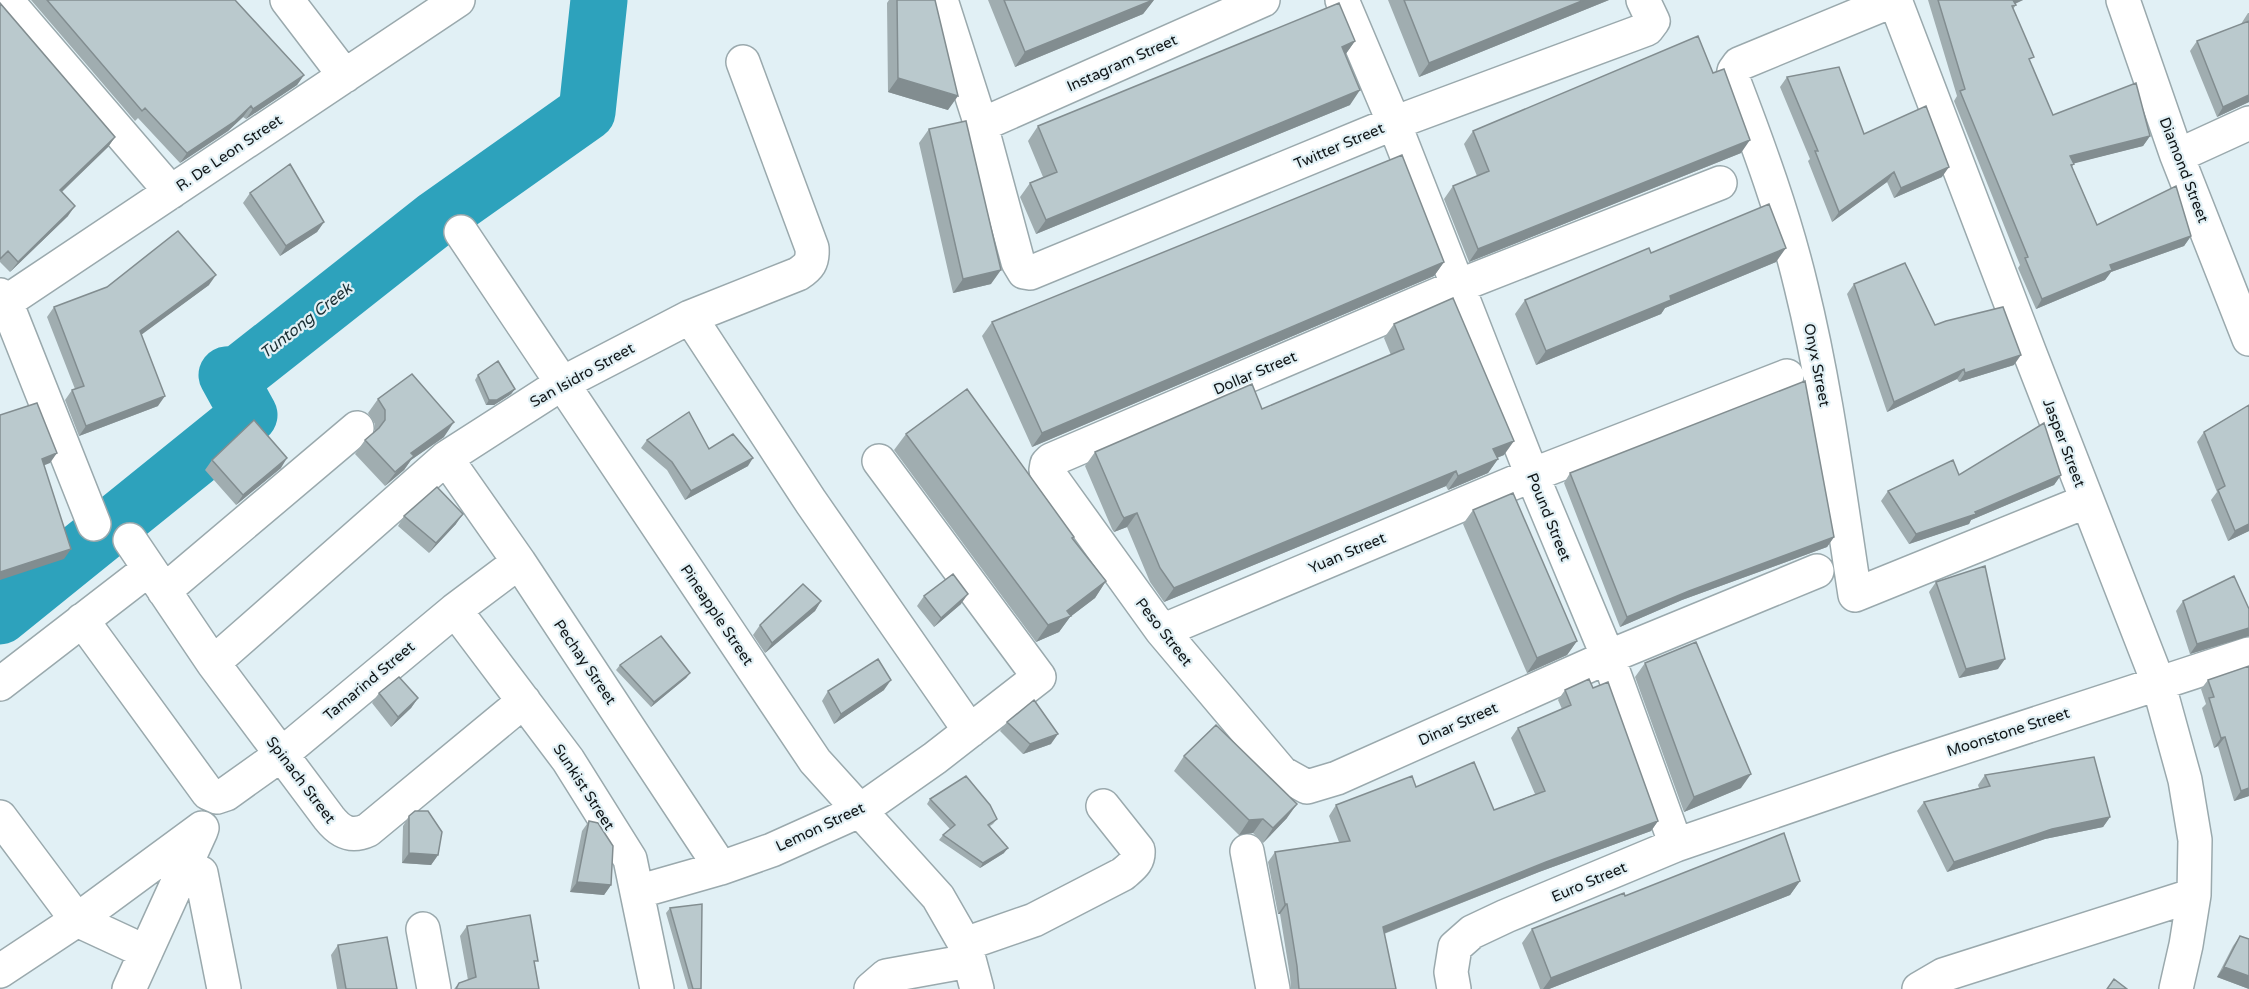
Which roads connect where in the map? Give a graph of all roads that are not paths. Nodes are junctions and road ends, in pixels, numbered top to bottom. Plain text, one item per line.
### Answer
1 (6, 0) edge
2 (287, 0) edge
3 (458, 0) edge
4 (941, 0) edge
5 (1263, 0) edge
6 (1342, 0) edge
7 (1895, 0) edge
8 (2123, 0) edge
9 (1648, 11) edge
10 (743, 62) dead end
11 (345, 75) junction
12 (1394, 123) junction
13 (2249, 123) edge
14 (981, 125) junction
15 (2177, 156) junction
16 (1720, 183) dead end
17 (171, 192) junction
18 (461, 232) dead end
19 (1458, 286) junction
20 (2, 301) edge
21 (690, 317) junction
22 (2249, 339) edge
23 (1787, 376) dead end
24 (561, 384) junction
25 (357, 428) dead end
26 (447, 458) junction
27 (1052, 460) joint
28 (879, 461) dead end
29 (1532, 475) junction
30 (2087, 501) junction
31 (94, 524) dead end
32 (130, 540) dead end
33 (519, 562) junction
34 (1817, 571) dead end
35 (157, 580) junction
36 (456, 610) junction
37 (82, 620) junction
38 (1162, 632) junction
39 (2249, 654) edge
40 (1608, 657) junction
41 (213, 663) junction
42 (2158, 682) junction
43 (0, 684) edge
44 (524, 701) junction
45 (970, 731) junction
46 (282, 754) junction
47 (1306, 787) joint
48 (217, 796) junction
49 (1103, 806) dead end
50 (861, 810) junction
51 (1769, 814) joint
52 (0, 817) edge
53 (202, 828) junction
54 (1676, 845) junction
55 (1247, 851) dead end
56 (721, 868) junction
57 (201, 873) dead end
58 (637, 892) junction
59 (2194, 895) junction
60 (77, 920) junction
61 (423, 929) dead end
62 (146, 952) junction
63 (971, 964) edge
64 (0, 971) edge
65 (129, 989) edge
66 (224, 989) edge
67 (434, 989) edge
68 (657, 989) edge
69 (871, 989) edge
70 (1273, 989) edge
71 (1454, 989) edge
72 (1919, 989) edge
73 (2176, 989) edge

1 - 17 street
2 - 11 street
3 - 11 street, R. De Leon Street
4 - 14 street
5 - 14 street, Instagram Street
6 - 12 street, Pound Street
7 - 30 street, Jasper Street
7 - 30 street, Onyx Street
8 - 15 street, Diamond Street
9 - 12 street, Twitter Street
10 - 21 street, San Isidro Street
11 - 17 street, R. De Leon Street
12 - 14 street, Twitter Street
12 - 19 street, Pound Street
13 - 15 street
15 - 22 street, Diamond Street
16 - 19 street, Dollar Street
17 - 20 street, R. De Leon Street
18 - 24 street, Pineapple Street
19 - 27 street, Dollar Street
19 - 29 street, Pound Street
20 - 31 street
21 - 24 street, San Isidro Street
21 - 45 street
23 - 29 street, Yuan Street
24 - 26 street, San Isidro Street
24 - 50 street, Pineapple Street
25 - 35 street
26 - 33 street, Pechay Street
26 - 41 street, San Isidro Street
27 - 38 street, Peso Street
28 - 45 street, Lemon Street
29 - 38 street, Yuan Street
29 - 40 street, Pound Street
30 - 42 street, Jasper Street
32 - 35 street, Spinach Street
33 - 36 street, Tamarind Street
33 - 56 street, Pechay Street
34 - 40 street, Dinar Street
35 - 37 street
35 - 41 street, Spinach Street
36 - 44 street, Sunkist Street
36 - 46 street, Tamarind Street
37 - 43 street
37 - 48 street
38 - 47 street, Peso Street
39 - 42 street, Moonstone Street
40 - 47 street, Dinar Street
40 - 54 street, Pound Street
41 - 46 street, Spinach Street
42 - 51 street, Moonstone Street
42 - 59 street, Jasper Street
44 - 46 street, Spinach Street
44 - 58 street, Sunkist Street
45 - 50 street, Lemon Street
46 - 48 street, Tamarind Street
48 - 53 street
49 - 63 street
50 - 56 street, Lemon Street
50 - 63 street, Pineapple Street
51 - 54 street, Euro Street
52 - 60 street
53 - 60 street
53 - 62 street
54 - 71 street, Euro Street
55 - 70 street
56 - 58 street, Lemon Street
57 - 66 street
58 - 68 street, Sunkist Street
59 - 72 street
59 - 73 street, Jasper Street
60 - 62 street
60 - 64 street
61 - 67 street
62 - 65 street
63 - 69 street

